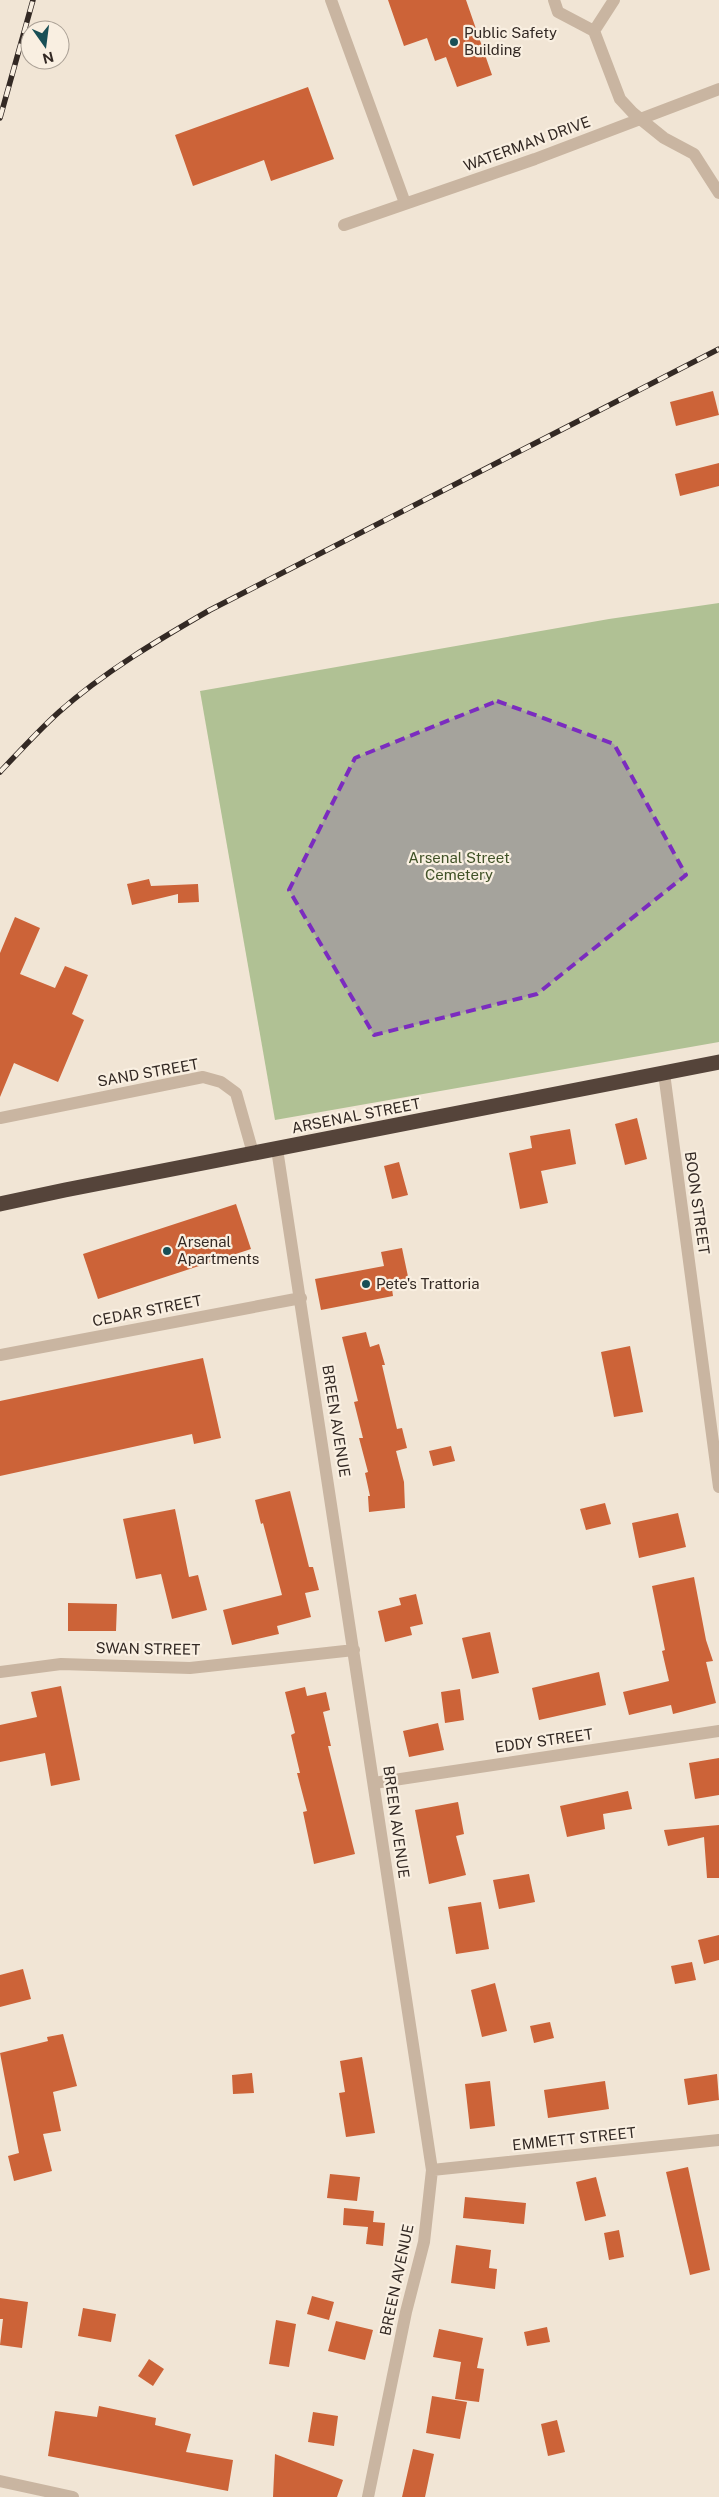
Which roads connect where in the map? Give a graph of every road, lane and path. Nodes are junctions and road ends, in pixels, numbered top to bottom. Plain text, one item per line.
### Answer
1 (330, 0) edge
2 (554, 0) edge
3 (614, 0) edge
4 (594, 31) junction
5 (719, 89) edge
6 (642, 119) junction
7 (719, 193) edge
8 (405, 203) junction
9 (344, 225) dead end
10 (719, 1062) edge
11 (664, 1073) junction
12 (0, 1118) edge
13 (277, 1149) junction
14 (252, 1153) junction
15 (0, 1204) edge
16 (300, 1298) junction
17 (0, 1355) edge
18 (719, 1487) edge
19 (354, 1650) junction
20 (0, 1672) edge
21 (719, 1732) edge
22 (374, 1783) junction
23 (719, 2140) edge
24 (432, 2170) junction
25 (0, 2481) edge
26 (73, 2497) edge
27 (368, 2497) edge

1 - 8 street
2 - 4 street
3 - 4 street
4 - 6 street
5 - 6 street, WATERMAN DRIVE
6 - 7 street
6 - 8 street, WATERMAN DRIVE
8 - 9 street, WATERMAN DRIVE
10 - 11 highway, ARSENAL STREET
11 - 13 highway, ARSENAL STREET
11 - 18 street, BOON STREET
12 - 14 street, SAND STREET
13 - 14 highway, ARSENAL STREET
13 - 16 street, BREEN AVENUE
14 - 15 highway, ARSENAL STREET
16 - 17 street, CEDAR STREET
16 - 19 street, BREEN AVENUE
19 - 20 street, SWAN STREET
19 - 22 street, BREEN AVENUE
21 - 22 street, EDDY STREET
22 - 24 street, BREEN AVENUE
23 - 24 street, EMMETT STREET
24 - 27 street, BREEN AVENUE
25 - 26 street

